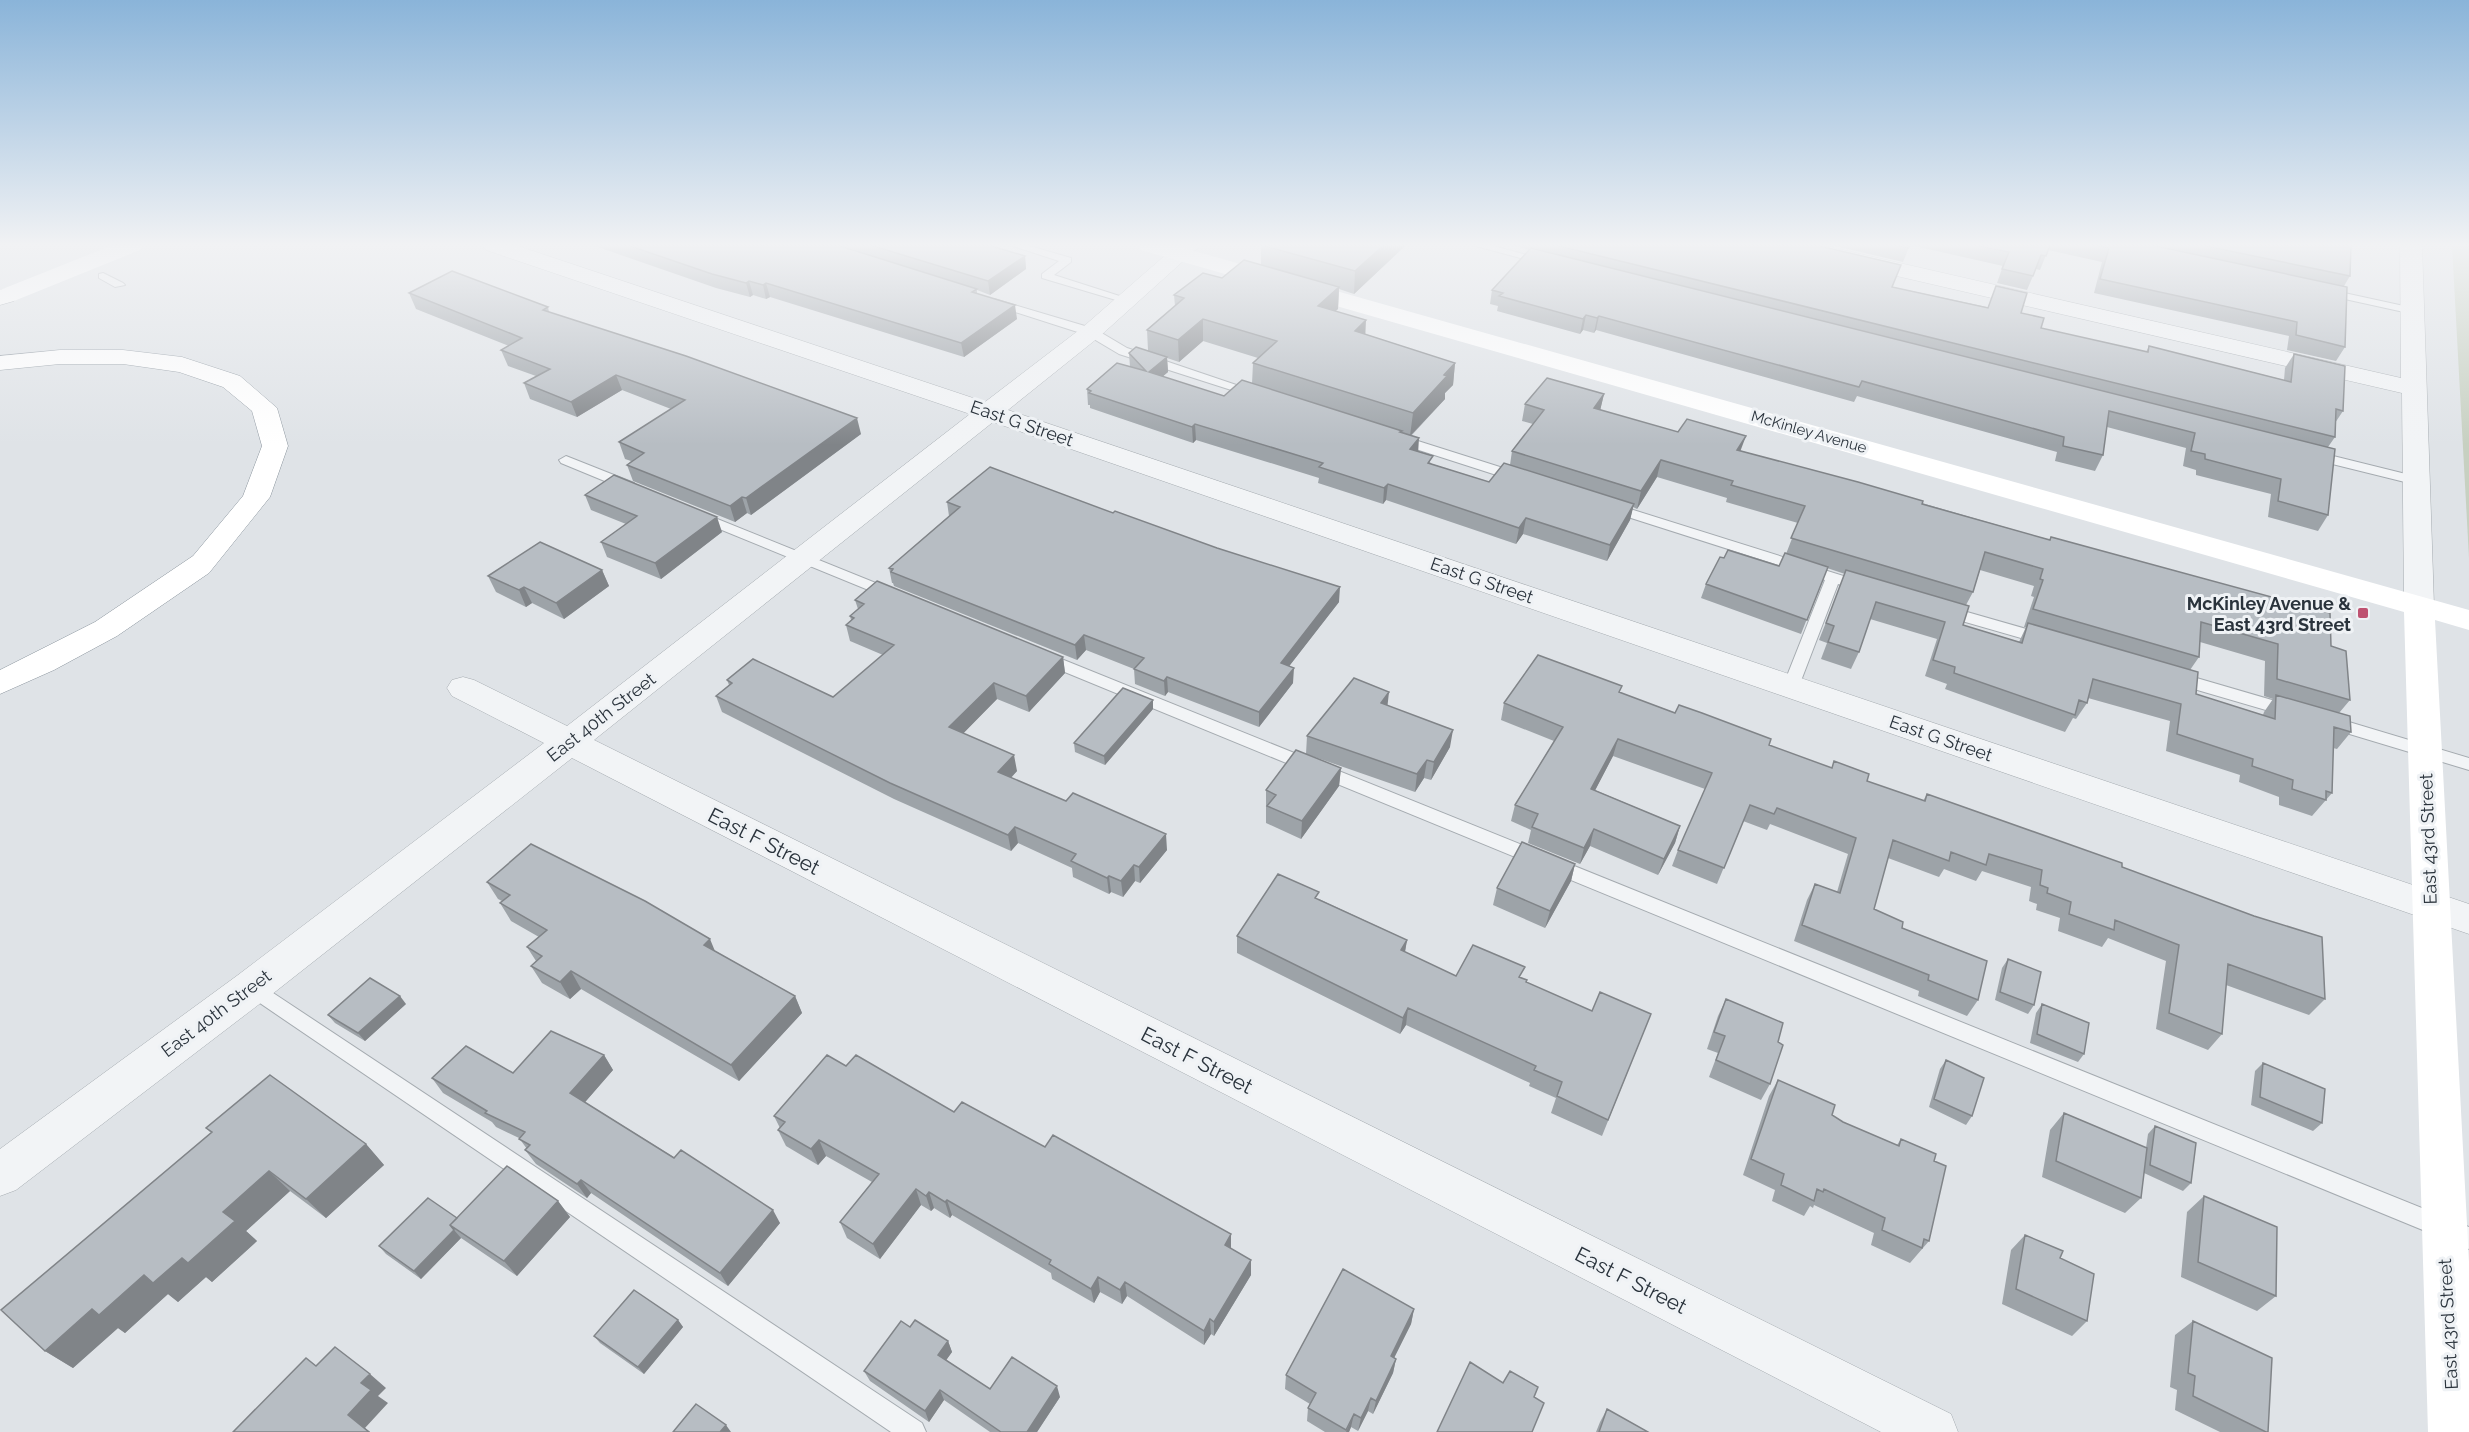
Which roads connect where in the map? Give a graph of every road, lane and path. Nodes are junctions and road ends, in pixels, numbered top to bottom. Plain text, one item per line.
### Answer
1 (2413, 311) edge
2 (692, 312) edge
3 (1025, 312) edge
4 (1113, 312) edge
5 (1401, 312) edge
6 (2082, 312) edge
7 (1091, 332) junction
8 (0, 363) edge
9 (2415, 389) junction
10 (1269, 398) edge
11 (989, 412) junction
12 (1382, 434) edge
13 (2306, 453) edge
14 (566, 460) dead end
15 (1528, 481) edge
16 (2416, 481) junction
17 (643, 492) edge
18 (1596, 502) edge
19 (687, 510) edge
20 (802, 558) junction
21 (1833, 578) junction
22 (1878, 591) edge
23 (905, 600) edge
24 (2419, 606) junction
25 (1935, 607) edge
26 (2469, 620) edge
27 (2059, 644) edge
28 (1026, 649) edge
29 (2160, 673) edge
30 (0, 683) edge
31 (1791, 686) junction
32 (463, 688) dead end
33 (569, 742) junction
34 (2425, 750) junction
35 (2469, 764) edge
36 (2430, 905) junction
37 (2469, 919) edge
38 (252, 987) junction
39 (0, 1174) edge
40 (2456, 1233) edge
41 (913, 1432) edge
42 (1933, 1432) edge
43 (2453, 1432) edge

1 - 9 street, East 43rd Street
2 - 11 street, East G Street
3 - 7 lane
4 - 7 street, East 40th Street
5 - 24 main road, McKinley Avenue
6 - 9 street
7 - 10 lane
7 - 11 street, East 40th Street
8 - 30 main road
9 - 16 street, East 43rd Street
11 - 20 street, East 40th Street
11 - 31 street, East G Street
12 - 15 lane
13 - 16 lane
14 - 17 lane
16 - 24 street, East 43rd Street
18 - 21 lane
19 - 20 lane
20 - 23 lane
20 - 33 street, East 40th Street
21 - 22 lane
21 - 31 lane
24 - 26 main road, McKinley Avenue
24 - 34 main road, East 43rd Street
25 - 27 lane
28 - 40 lane
29 - 34 lane
31 - 36 street, East G Street
32 - 33 street, East F Street
33 - 38 street, East 40th Street
33 - 42 street, East F Street
34 - 35 lane
34 - 36 main road, East 43rd Street
36 - 37 street, East G Street
36 - 40 main road, East 43rd Street
38 - 39 street, East 40th Street
38 - 41 lane
40 - 43 main road, East 43rd Street

